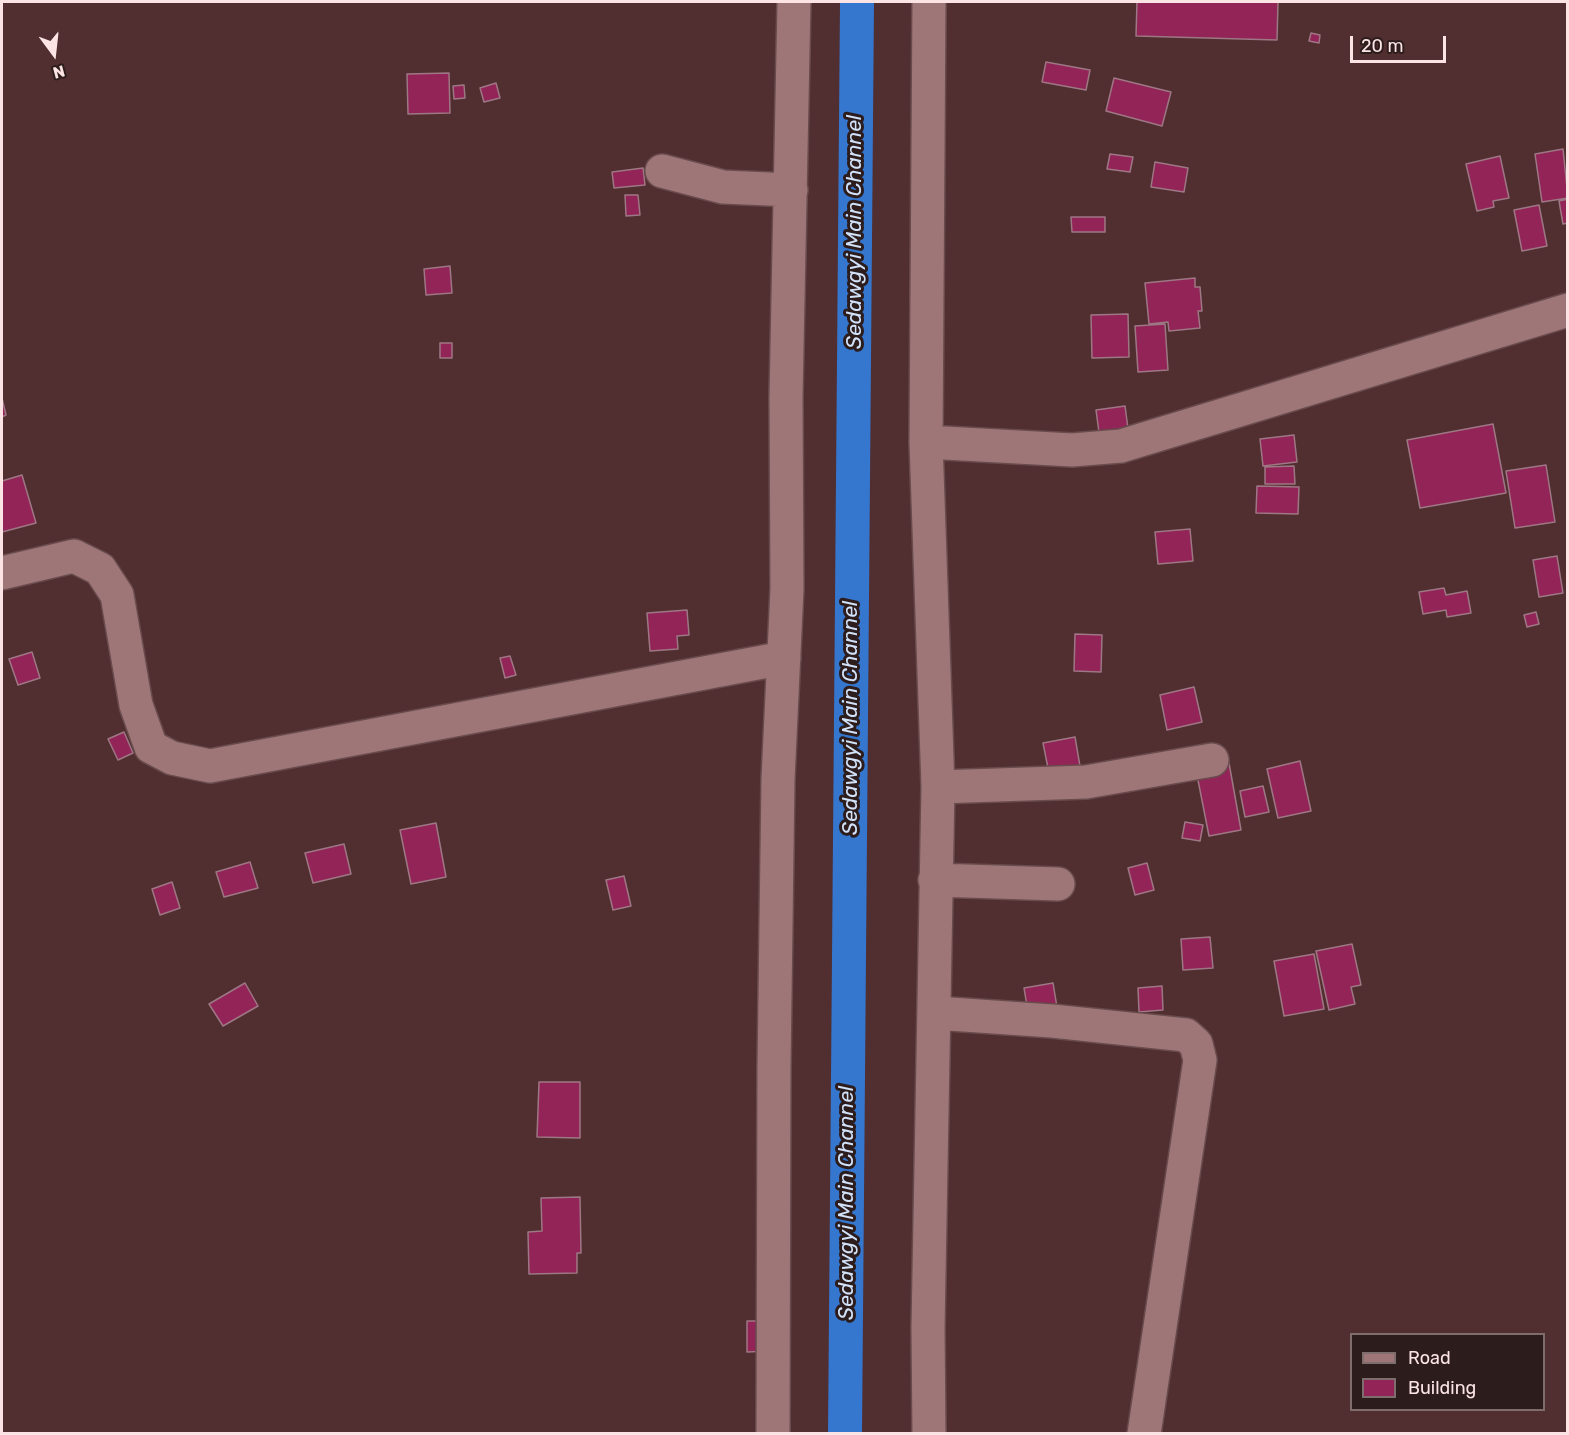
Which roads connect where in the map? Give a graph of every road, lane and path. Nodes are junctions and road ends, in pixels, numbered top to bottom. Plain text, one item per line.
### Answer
1 (794, 2) edge
2 (929, 2) edge
3 (663, 171) dead end
4 (790, 190) junction
5 (1568, 310) edge
6 (926, 442) junction
7 (2, 573) edge
8 (784, 658) junction
9 (1212, 759) dead end
10 (938, 787) junction
11 (935, 880) junction
12 (1058, 884) dead end
13 (935, 1013) junction
14 (773, 1434) edge
15 (929, 1434) edge
16 (1144, 1434) edge

1 - 4 street
2 - 6 street
3 - 4 street
4 - 8 street
5 - 6 street
6 - 10 street
7 - 8 street
8 - 14 street
9 - 10 street
10 - 11 street
11 - 12 street
11 - 13 street
13 - 15 street
13 - 16 street

